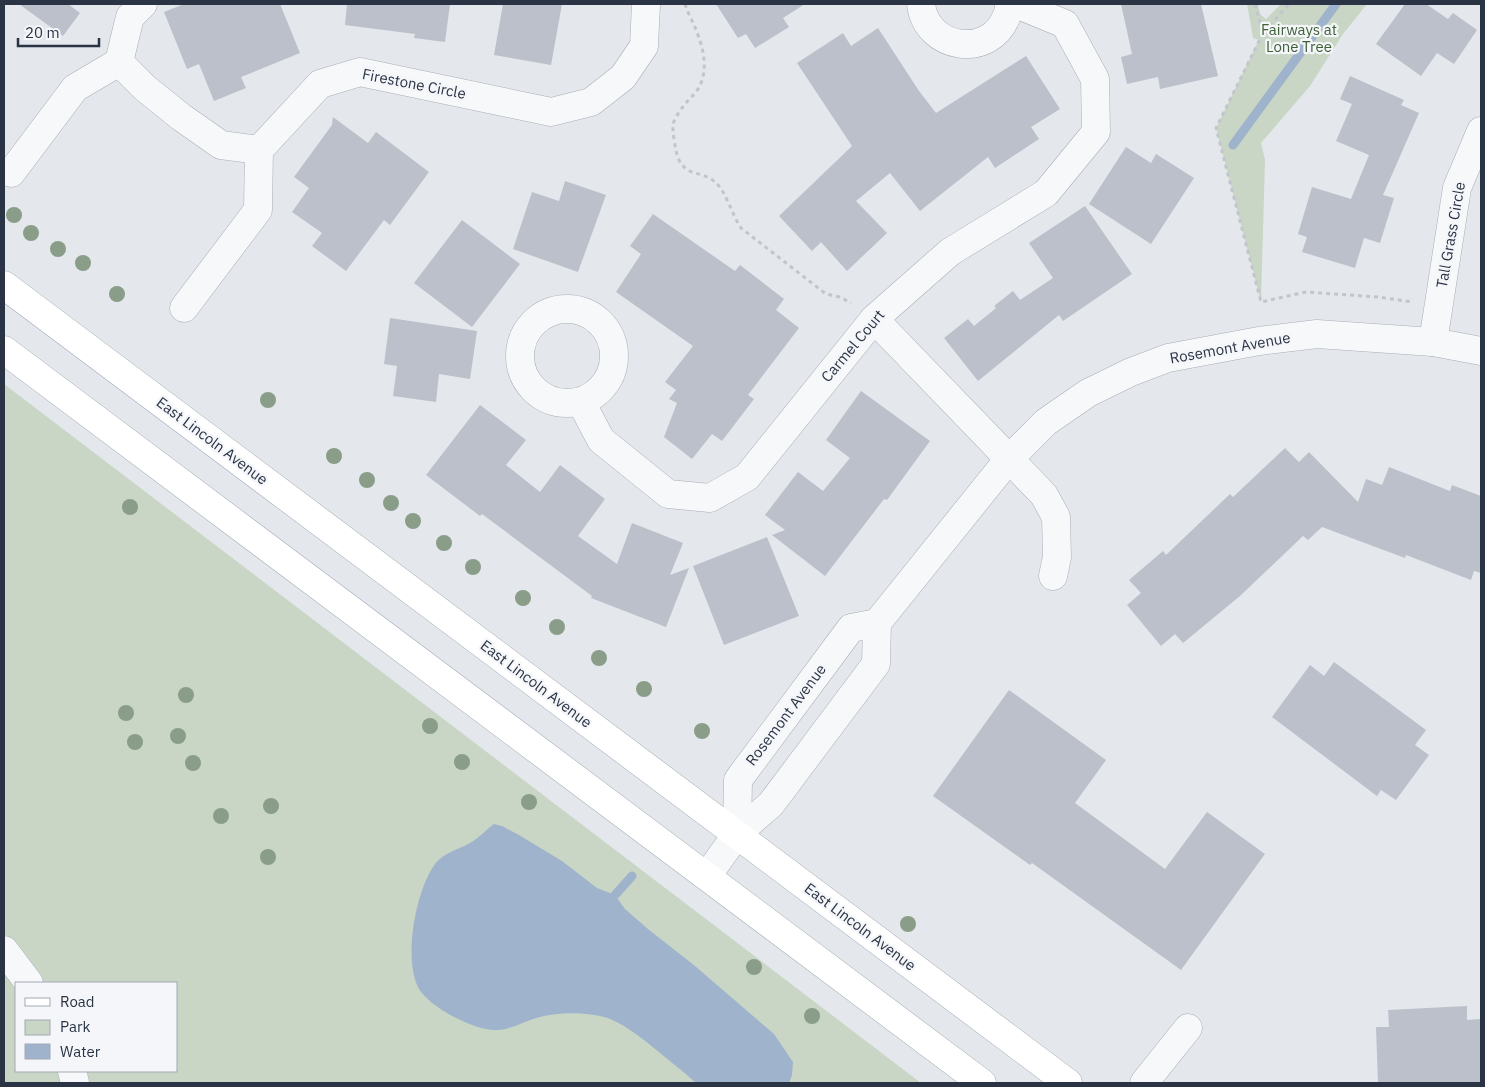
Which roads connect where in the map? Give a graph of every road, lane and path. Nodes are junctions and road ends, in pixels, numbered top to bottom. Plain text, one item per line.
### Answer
1 (143, 4) edge
2 (646, 4) edge
3 (685, 4) edge
4 (921, 4) edge
5 (1009, 4) edge
6 (1016, 4) edge
7 (1255, 4) edge
8 (1289, 4) edge
9 (1263, 33) junction
10 (119, 62) junction
11 (1481, 131) edge
12 (259, 150) junction
13 (11, 173) dead end
14 (4, 285) edge
15 (1438, 306) junction
16 (184, 308) dead end
17 (874, 319) junction
18 (1433, 342) junction
19 (4, 350) edge
20 (1481, 351) edge
21 (581, 402) dead end
22 (1008, 460) junction
23 (1053, 576) dead end
24 (877, 623) junction
25 (737, 834) junction
26 (707, 876) junction
27 (4, 950) edge
28 (28, 982) edge
29 (1188, 1028) dead end
30 (982, 1083) edge
31 (1068, 1083) edge
32 (1144, 1083) edge

1 - 10 street
2 - 12 street, Firestone Circle
3 - 17 path
4 - 5 street
6 - 17 street, Carmel Court
7 - 9 path
8 - 9 path
9 - 15 path
10 - 12 street
10 - 13 street
11 - 15 street, Tall Grass Circle
12 - 16 street
14 - 25 main road, East Lincoln Avenue
15 - 18 street, Tall Grass Circle
17 - 21 street, Carmel Court
17 - 22 street
18 - 20 street, Rosemont Avenue
18 - 22 street, Rosemont Avenue
19 - 26 main road
22 - 23 street
22 - 24 street, Rosemont Avenue
24 - 25 street
24 - 25 street, Rosemont Avenue
25 - 26 street
25 - 31 main road, East Lincoln Avenue
26 - 30 main road
27 - 28 street
29 - 32 street

